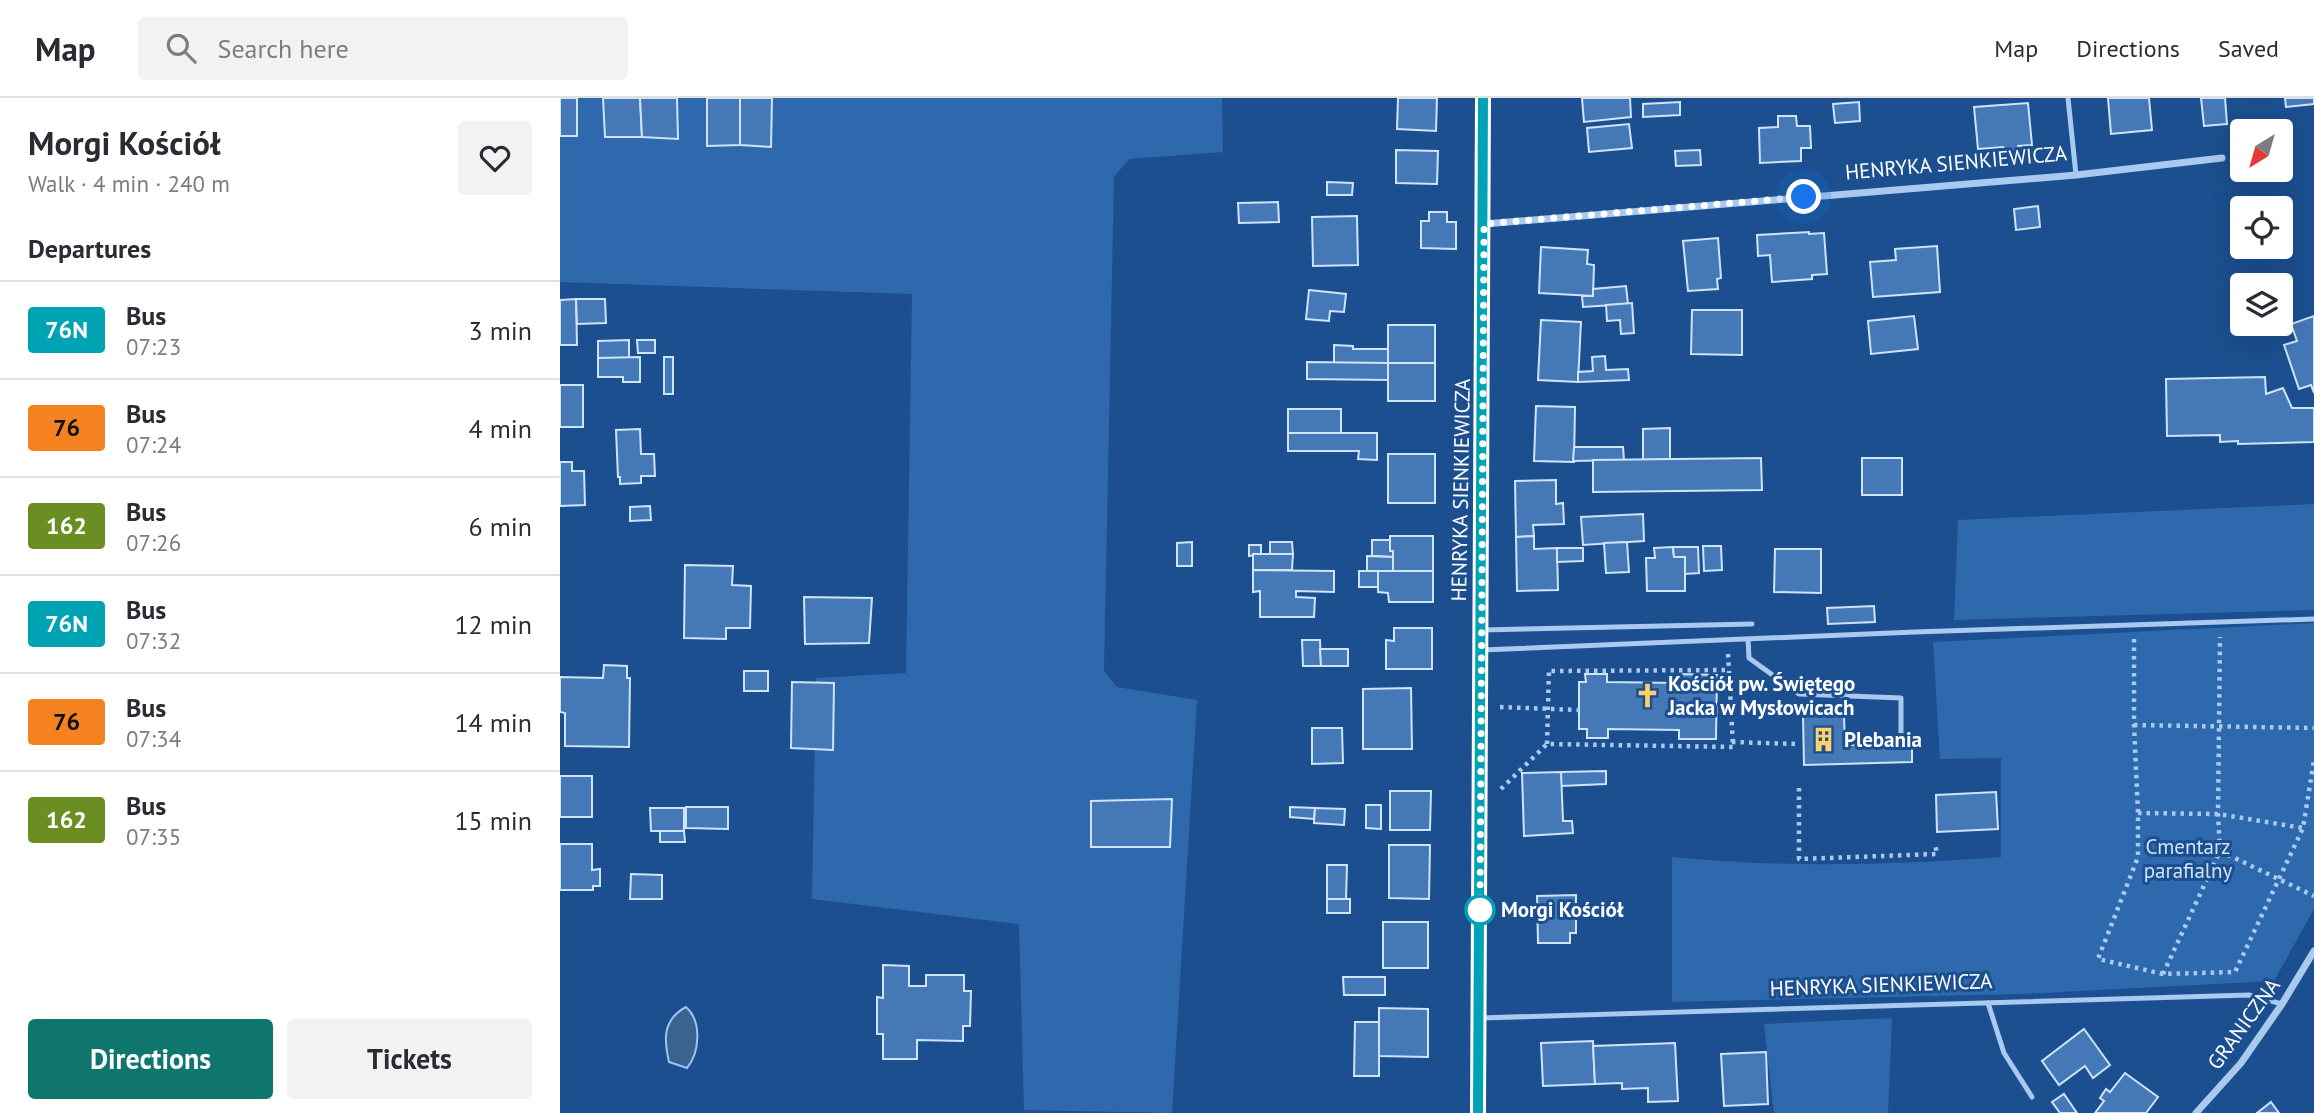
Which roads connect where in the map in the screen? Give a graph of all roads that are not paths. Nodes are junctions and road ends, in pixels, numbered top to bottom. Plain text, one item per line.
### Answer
1 (1483, 98) edge
2 (2068, 98) edge
3 (2222, 158) dead end
4 (2076, 175) junction
5 (1484, 224) junction
6 (2314, 620) edge
7 (1752, 624) dead end
8 (1480, 630) junction
9 (1748, 639) junction
10 (1480, 650) junction
11 (1900, 736) dead end
12 (2314, 951) edge
13 (1988, 1003) junction
14 (2282, 1004) junction
15 (1480, 1018) junction
16 (2032, 1097) dead end
17 (1478, 1113) edge
18 (2196, 1113) edge

1 - 5 street, HENRYKA SIENKIEWICZA
2 - 4 lane
3 - 4 street, HENRYKA SIENKIEWICZA
4 - 5 street, HENRYKA SIENKIEWICZA
5 - 8 street, HENRYKA SIENKIEWICZA
6 - 9 lane
7 - 8 lane, HENRYKA SIENKIEWICZA
8 - 10 street, HENRYKA SIENKIEWICZA
9 - 10 lane
9 - 11 lane
10 - 15 street, HENRYKA SIENKIEWICZA
12 - 14 street, GRANICZNA
13 - 14 lane, HENRYKA SIENKIEWICZA
13 - 15 lane, HENRYKA SIENKIEWICZA
13 - 16 lane
14 - 18 street, GRANICZNA
15 - 17 street, HENRYKA SIENKIEWICZA

